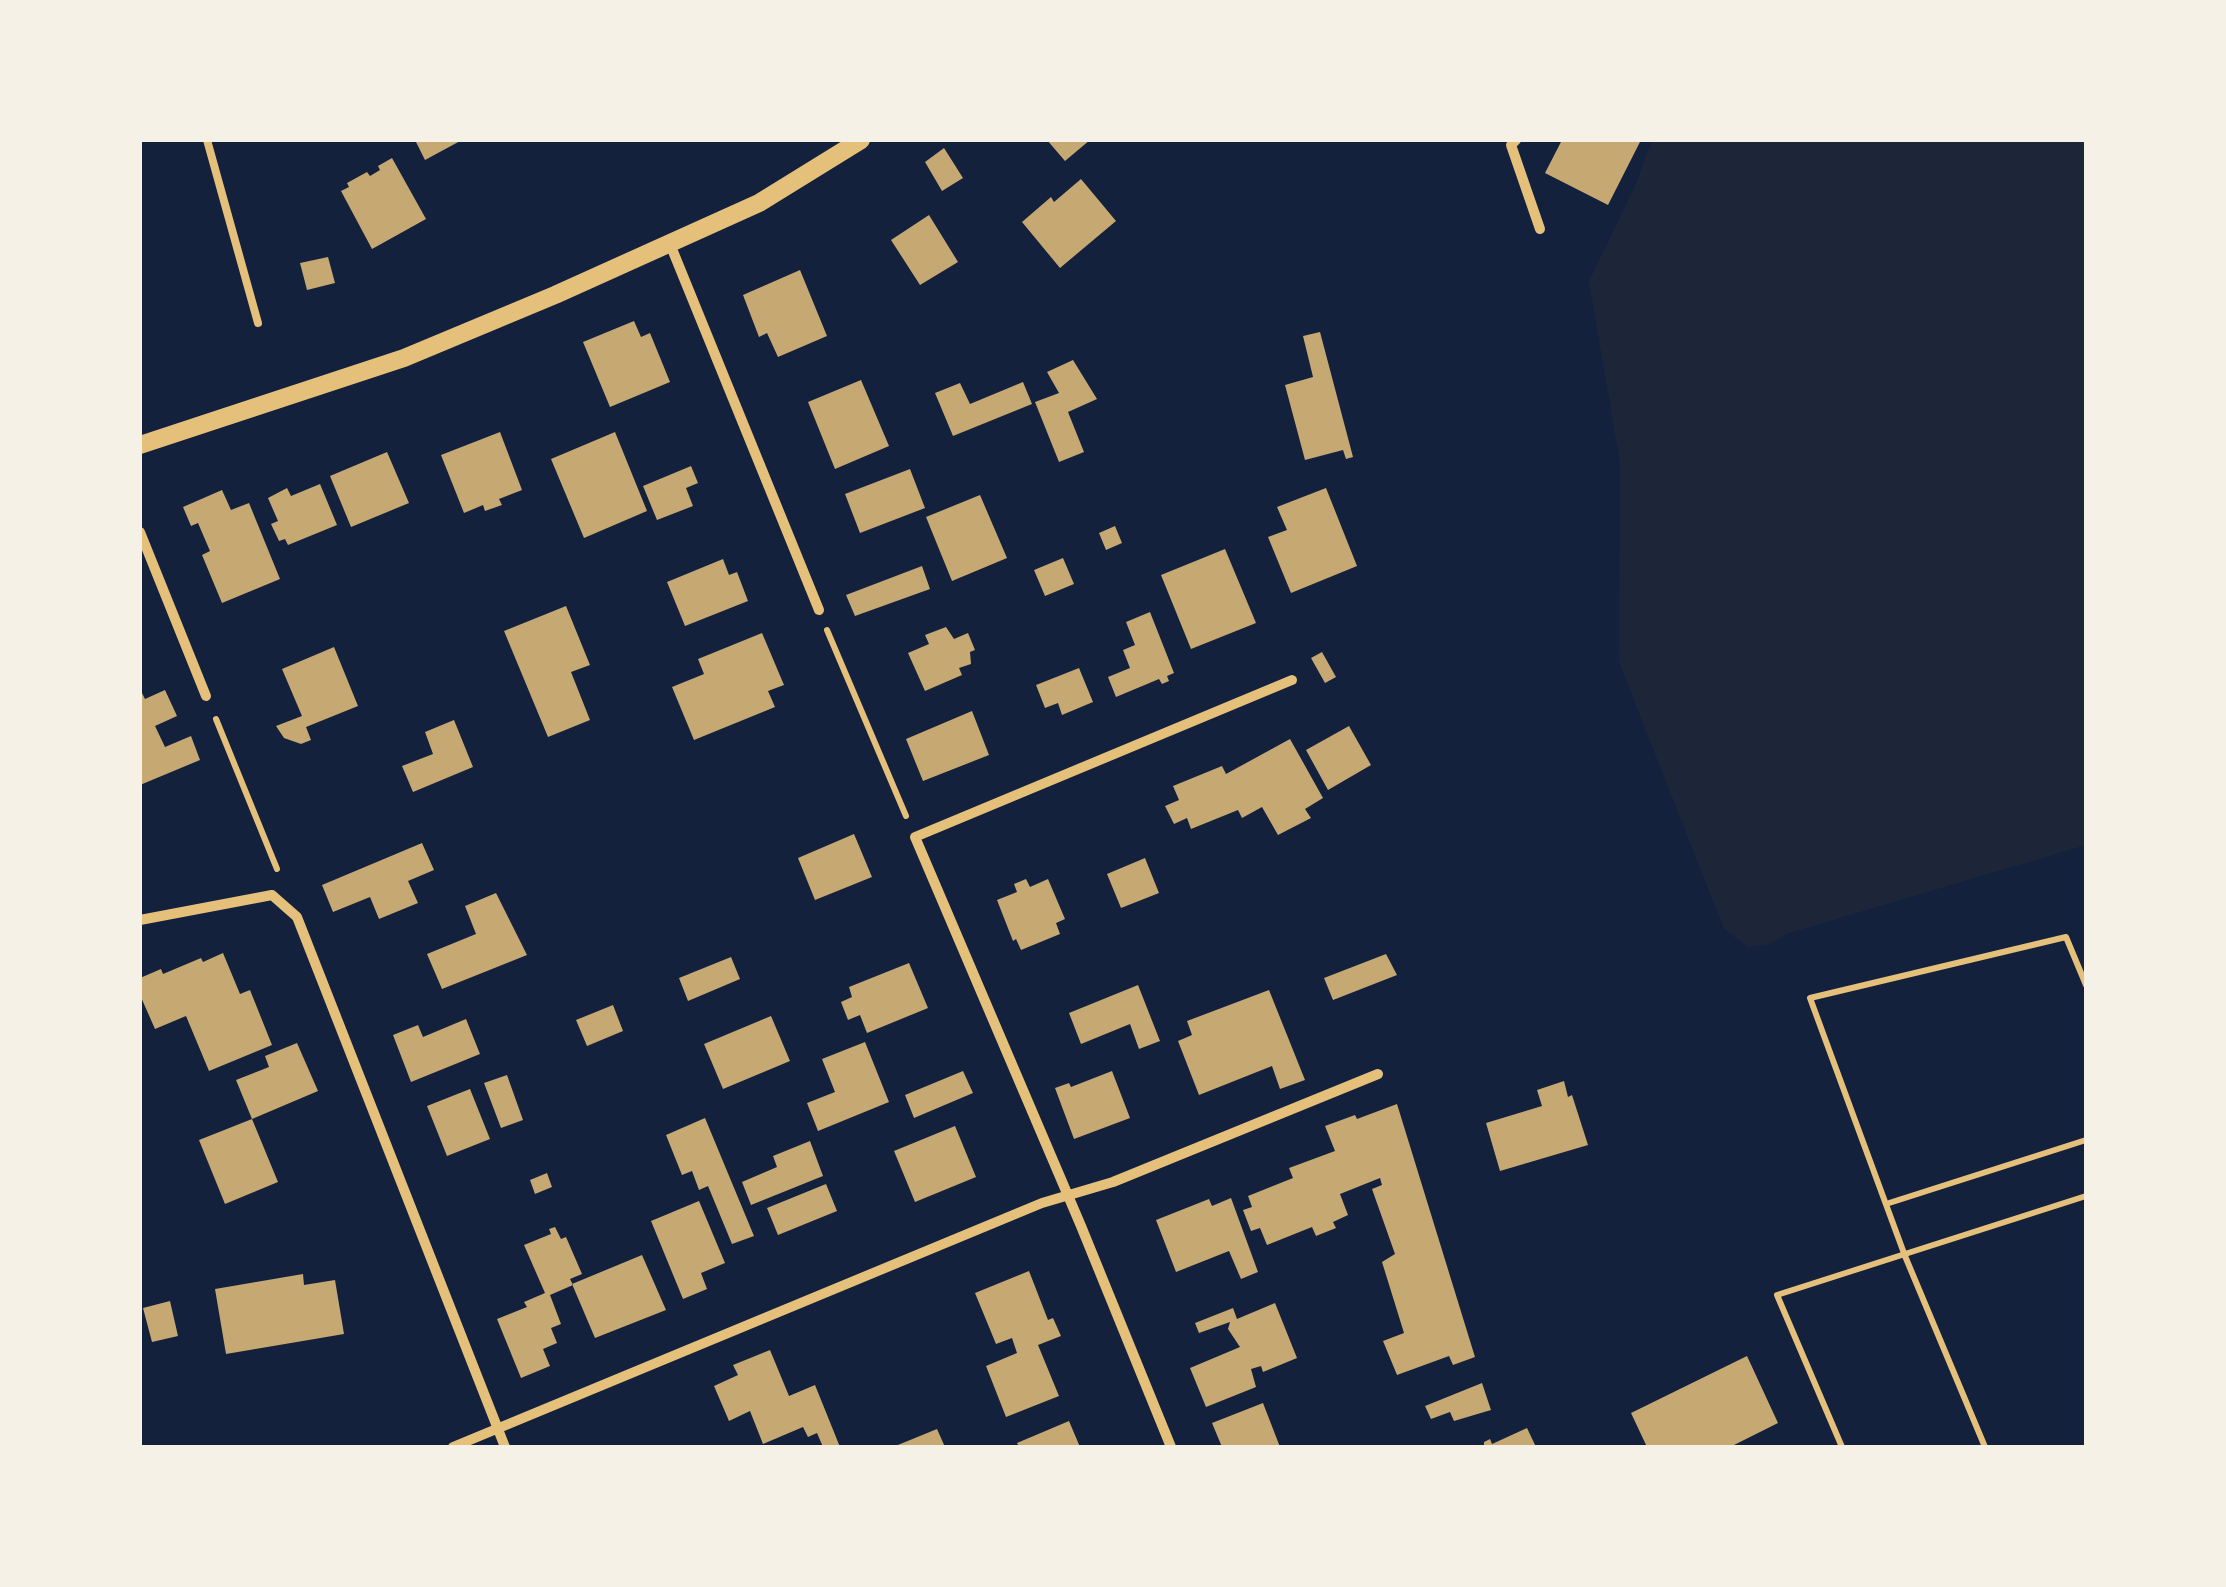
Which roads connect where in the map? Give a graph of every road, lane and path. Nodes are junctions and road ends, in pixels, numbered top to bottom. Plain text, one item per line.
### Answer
1 (207, 140) edge
2 (862, 140) edge
3 (1516, 140) edge
4 (1540, 228) dead end
5 (670, 244) junction
6 (258, 323) dead end
7 (140, 444) edge
8 (140, 532) edge
9 (819, 610) joint
10 (1292, 680) dead end
11 (206, 696) joint
12 (915, 838) junction
13 (297, 917) junction
14 (140, 920) edge
15 (2086, 985) edge
16 (1378, 1074) dead end
17 (2086, 1140) edge
18 (1068, 1194) junction
19 (2086, 1196) edge
20 (1886, 1204) junction
21 (1905, 1256) junction
22 (497, 1428) junction
23 (453, 1447) edge
24 (505, 1447) edge
25 (1171, 1447) edge
26 (1842, 1447) edge
27 (1985, 1447) edge

1 - 6 lane
2 - 5 street
3 - 4 street
5 - 7 street
5 - 9 street
8 - 11 street
9 - 12 path
10 - 12 street
11 - 13 path
12 - 18 street
13 - 14 street
13 - 22 street
15 - 20 path
16 - 18 street
17 - 20 path
18 - 22 street
18 - 25 street
19 - 21 path
20 - 21 path
21 - 26 path
21 - 27 path
22 - 23 street
22 - 24 street

